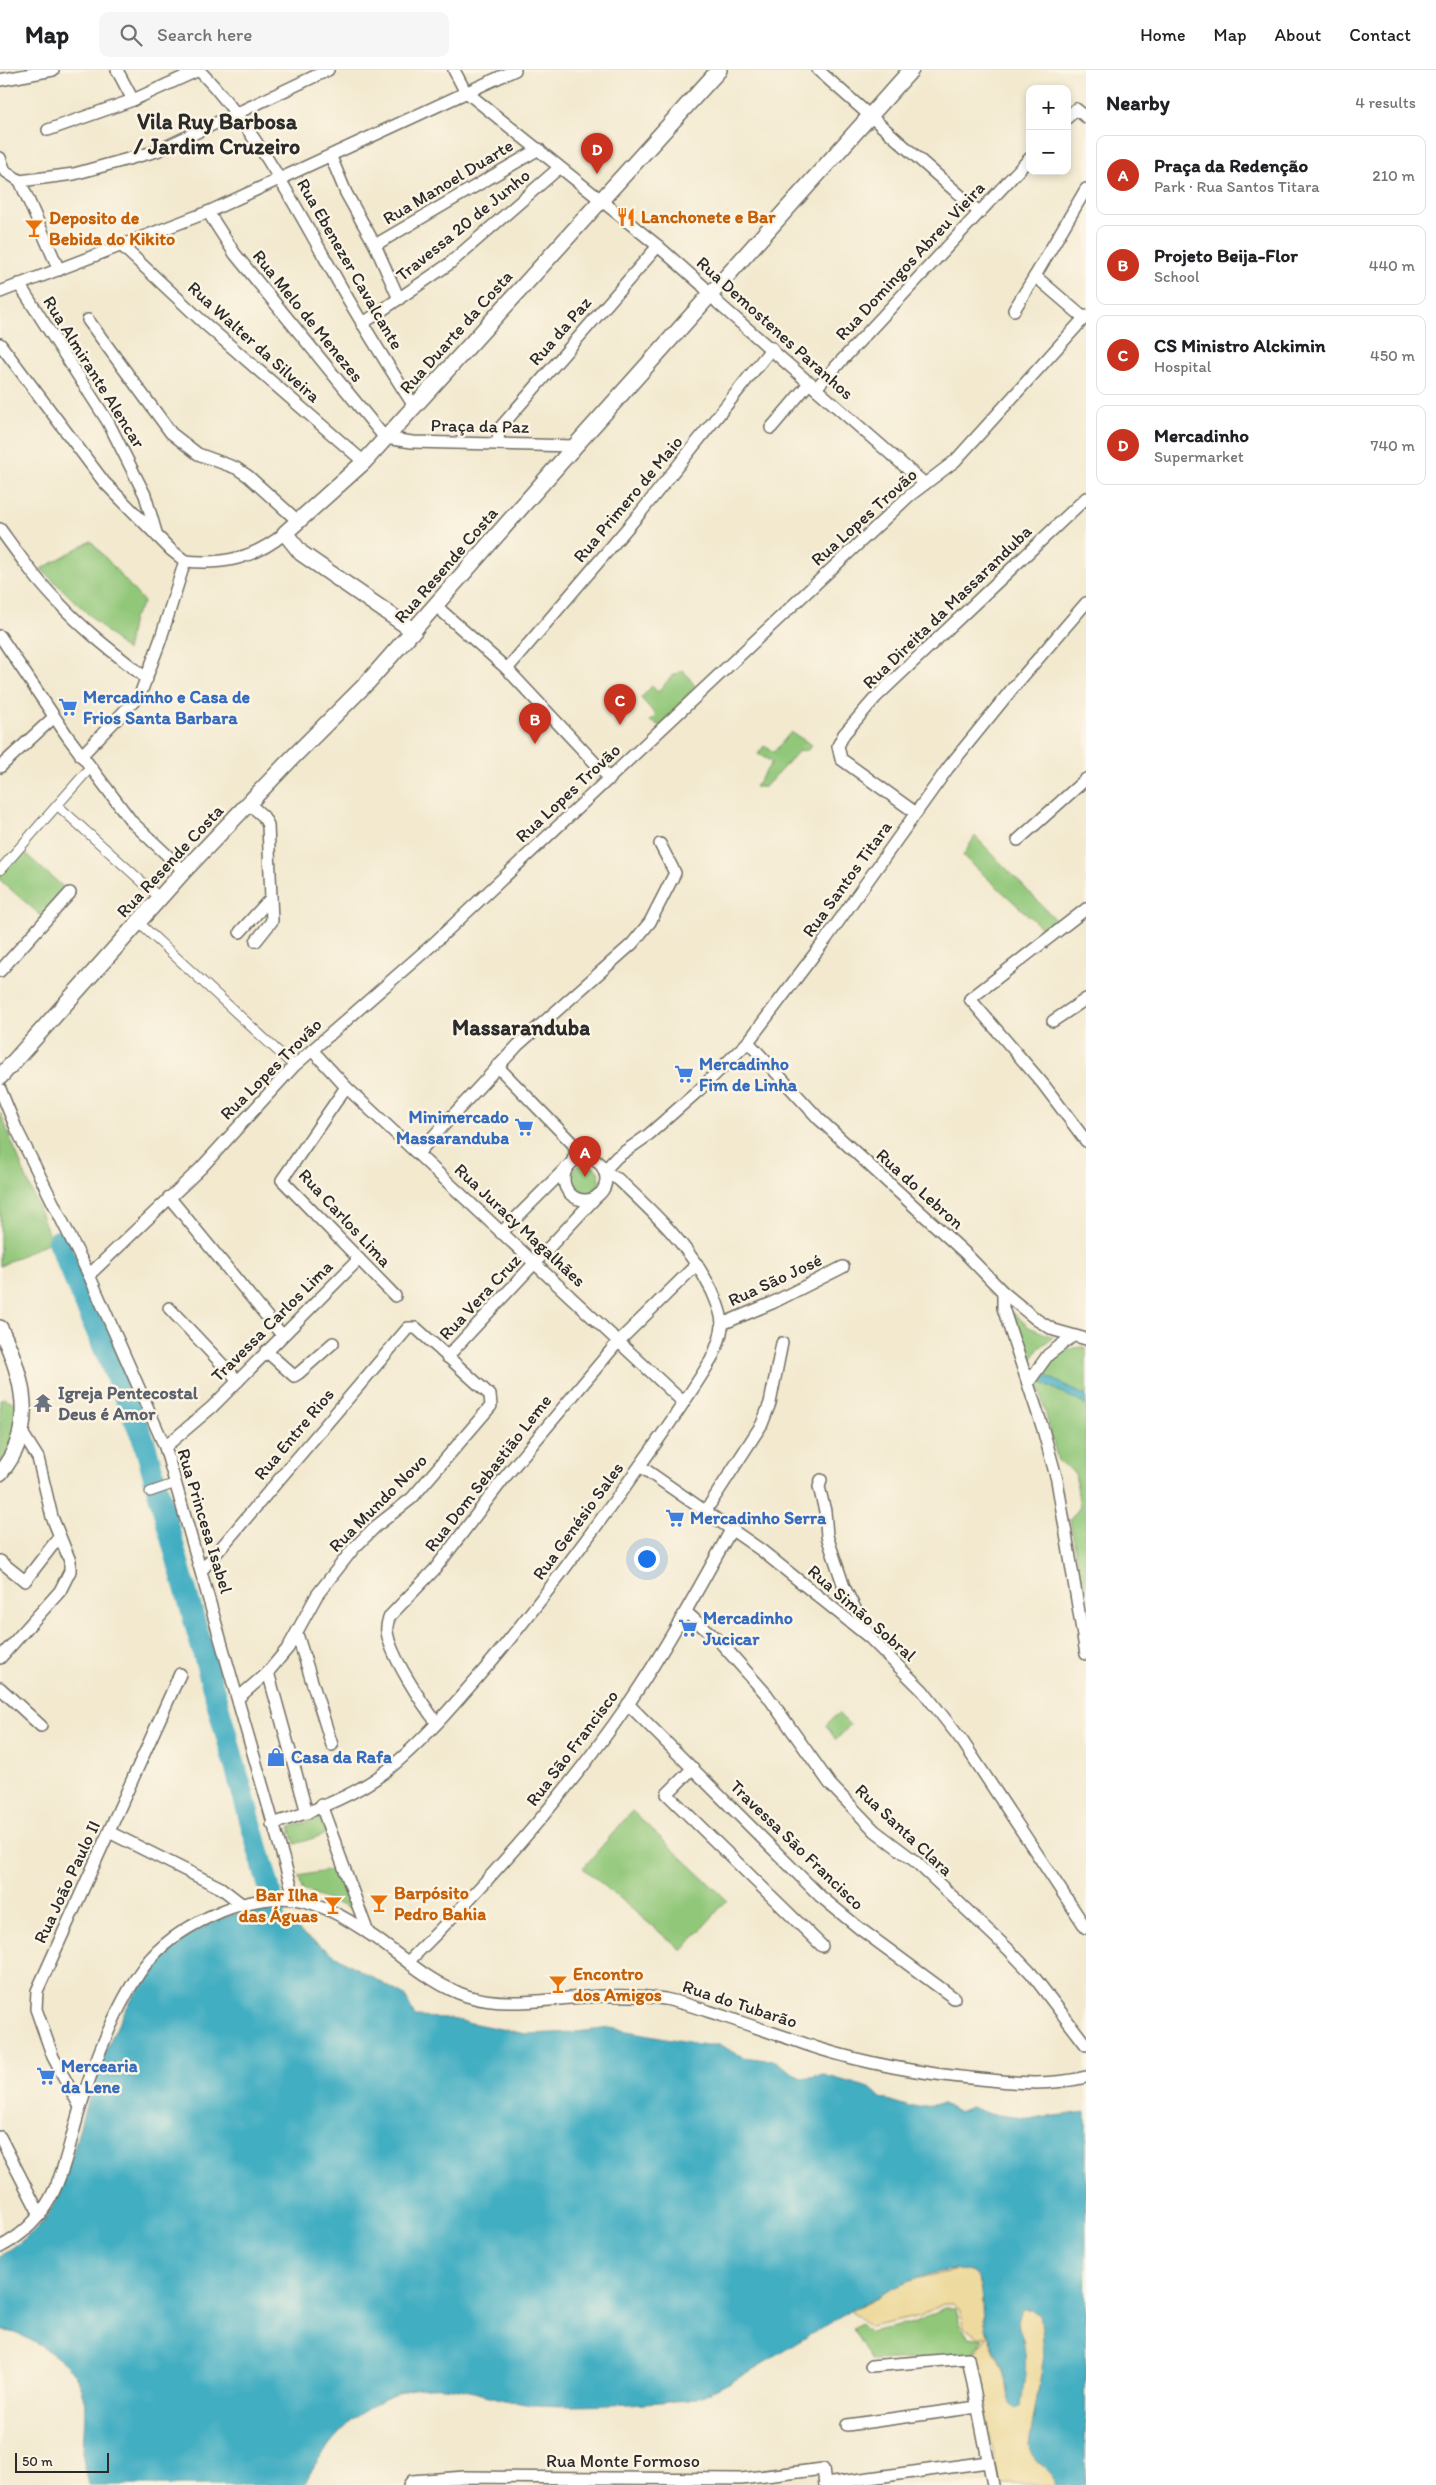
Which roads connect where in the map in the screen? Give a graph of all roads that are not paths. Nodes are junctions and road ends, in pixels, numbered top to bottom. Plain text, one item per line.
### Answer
1 (53, 70) edge
2 (116, 70) edge
3 (199, 70) edge
4 (328, 70) edge
5 (454, 70) edge
6 (515, 70) edge
7 (719, 70) edge
8 (818, 70) edge
9 (911, 70) edge
10 (0, 80) edge
11 (465, 91) junction
12 (133, 100) junction
13 (236, 113) junction
14 (1071, 114) edge
15 (870, 116) junction
16 (1086, 117) edge
17 (48, 130) dead end
18 (539, 149) junction
19 (331, 157) junction
20 (0, 158) edge
21 (1026, 162) edge
22 (559, 168) junction
23 (3, 172) edge
24 (280, 179) junction
25 (20, 181) junction
26 (1086, 189) edge
27 (600, 200) junction
28 (208, 212) junction
29 (979, 212) junction
30 (376, 245) junction
31 (122, 246) junction
32 (658, 246) junction
33 (59, 270) junction
34 (1035, 276) junction
35 (18, 284) junction
36 (0, 292) edge
37 (711, 295) junction
38 (399, 300) junction
39 (1014, 310) dead end
40 (88, 320) dead end
41 (1085, 320) edge
42 (362, 324) junction
43 (0, 344) edge
44 (772, 348) junction
45 (813, 385) junction
46 (414, 406) junction
47 (771, 428) dead end
48 (385, 438) junction
49 (498, 443) junction
50 (575, 446) junction
51 (364, 462) junction
52 (925, 484) junction
53 (1086, 498) edge
54 (299, 522) junction
55 (0, 529) edge
56 (285, 534) junction
57 (157, 536) junction
58 (186, 561) junction
59 (1086, 603) edge
60 (436, 606) junction
61 (414, 631) junction
62 (2, 642) edge
63 (507, 669) junction
64 (147, 678) junction
65 (54, 717) junction
66 (81, 756) junction
67 (0, 767) edge
68 (90, 768) junction
69 (610, 779) junction
70 (1086, 779) edge
71 (248, 803) junction
72 (57, 805) junction
73 (916, 813) junction
74 (1018, 840) dead end
75 (660, 844) dead end
76 (0, 870) edge
77 (184, 871) junction
78 (70, 893) dead end
79 (160, 898) junction
80 (271, 898) junction
81 (1086, 909) edge
82 (138, 922) junction
83 (240, 932) dead end
84 (256, 941) dead end
85 (0, 971) edge
86 (1086, 999) edge
87 (1053, 1022) dead end
88 (748, 1042) junction
89 (313, 1051) junction
90 (294, 1066) junction
91 (497, 1066) junction
92 (0, 1077) edge
93 (346, 1087) junction
94 (0, 1089) edge
95 (1086, 1141) edge
96 (418, 1153) junction
97 (572, 1160) junction
98 (602, 1169) junction
99 (598, 1195) junction
100 (169, 1197) junction
101 (502, 1233) junction
102 (359, 1259) junction
103 (535, 1264) junction
104 (697, 1264) junction
105 (843, 1267) dead end
106 (89, 1275) junction
107 (1003, 1292) junction
108 (395, 1296) dead end
109 (169, 1308) dead end
110 (722, 1324) junction
111 (0, 1328) edge
112 (282, 1335) junction
113 (1072, 1336) junction
114 (1086, 1339) edge
115 (618, 1342) junction
116 (334, 1343) dead end
117 (782, 1343) dead end
118 (266, 1351) junction
119 (448, 1357) junction
120 (238, 1380) junction
121 (1028, 1383) junction
122 (683, 1402) junction
123 (21, 1431) junction
124 (165, 1447) junction
125 (640, 1466) junction
126 (0, 1473) edge
127 (821, 1480) dead end
128 (176, 1484) junction
129 (150, 1492) dead end
130 (705, 1512) junction
131 (732, 1530) junction
132 (59, 1537) junction
133 (0, 1561) edge
134 (202, 1570) junction
135 (686, 1612) junction
136 (297, 1634) junction
137 (870, 1638) junction
138 (1086, 1654) edge
139 (0, 1658) edge
140 (268, 1672) junction
141 (180, 1674) dead end
142 (0, 1688) edge
143 (238, 1698) junction
144 (628, 1704) junction
145 (438, 1723) junction
146 (42, 1726) dead end
147 (332, 1745) dead end
148 (693, 1768) junction
149 (321, 1805) junction
150 (307, 1814) junction
151 (272, 1824) junction
152 (109, 1832) junction
153 (290, 1898) junction
154 (243, 1905) junction
155 (1086, 1928) edge
156 (368, 1933) junction
157 (822, 1946) dead end
158 (408, 1962) junction
159 (954, 1998) dead end
160 (1086, 2045) edge
161 (1086, 2077) edge
162 (80, 2107) junction
163 (0, 2137) edge
164 (40, 2215) junction
165 (0, 2247) edge
166 (871, 2366) dead end
167 (977, 2407) junction
168 (847, 2425) dead end
169 (988, 2462) junction
170 (463, 2481) edge
171 (741, 2482) edge
172 (825, 2484) edge
173 (409, 2485) edge
174 (993, 2485) edge

1 - 10 street
2 - 12 street
3 - 12 street
3 - 13 street, Rua Ebenezer Cavalcante
4 - 13 street
5 - 11 street
6 - 11 street
7 - 27 main road, Rua Duarte da Costa
8 - 15 street
9 - 15 main road, Rua Resende Costa
11 - 18 street, Rua Demostenes Paranhos
11 - 19 street
12 - 17 street
13 - 24 street, Rua Ebenezer Cavalcante
13 - 25 street
14 - 16 street
15 - 29 street
15 - 37 main road, Rua Resende Costa
18 - 22 street, Rua Demostenes Paranhos
18 - 30 street, Rua Manoel Duarte
19 - 24 street
19 - 30 street
20 - 23 street
21 - 29 street, Rua Domingos Abreu Vieira
22 - 27 street, Rua Demostenes Paranhos
22 - 38 street, Travessa 20 de Junho
23 - 25 street
24 - 28 street
24 - 42 street, Rua Ebenezer Cavalcante
25 - 33 street
26 - 34 street
27 - 32 street, Rua Demostenes Paranhos
27 - 46 main road, Rua Duarte da Costa
28 - 31 street
28 - 48 street, Rua Melo de Menezes
29 - 45 street, Rua Domingos Abreu Vieira
30 - 38 street
31 - 33 street
31 - 51 street, Rua Walter da Silveira
32 - 37 street, Rua Demostenes Paranhos
32 - 49 street, Rua da Paz
33 - 35 street
34 - 39 street
34 - 41 street
35 - 36 street
35 - 57 street, Rua Almirante Alencar
37 - 44 street, Rua Demostenes Paranhos
37 - 50 main road, Rua Resende Costa
38 - 42 street, Travessa 20 de Junho
40 - 54 street
41 - 52 street, Rua Lopes Trovão
42 - 46 street, Rua Ebenezer Cavalcante
43 - 57 street
44 - 45 street, Rua Demostenes Paranhos
44 - 63 street, Rua Primero de Maio
45 - 47 street, Rua Domingos Abreu Vieira
45 - 52 street, Rua Demostenes Paranhos
46 - 48 main road, Rua Duarte da Costa
48 - 49 street, Praça da Paz
48 - 51 main road, Rua Duarte da Costa
49 - 50 street, Praça da Paz
50 - 60 main road, Rua Resende Costa
51 - 54 main road, Rua Duarte da Costa
52 - 69 street, Rua Lopes Trovão
53 - 73 street, Rua Direita da Massaranduba
54 - 56 main road, Rua Duarte da Costa
55 - 64 street
56 - 58 street, Rua Duarte da Costa
56 - 61 main road
57 - 58 street
58 - 64 street
59 - 73 street, Rua Santos Titara
60 - 61 main road, Rua Resende Costa
60 - 63 street
61 - 71 main road, Rua Resende Costa
62 - 65 street
63 - 69 street
64 - 66 street
65 - 66 street
65 - 67 street
66 - 68 street
68 - 72 street
68 - 77 street
69 - 89 street, Rua Lopes Trovão
70 - 74 street
71 - 77 main road, Rua Resende Costa
71 - 80 street
72 - 76 street
72 - 79 street
73 - 88 street, Rua Santos Titara
75 - 91 street
77 - 79 main road, Rua Resende Costa
78 - 85 street
79 - 82 main road, Rua Resende Costa
80 - 83 street
80 - 84 street
81 - 95 street
82 - 90 street
82 - 92 main road, Rua Resende Costa
86 - 87 street
88 - 98 street, Rua Santos Titara
88 - 107 street, Rua do Lebron
89 - 90 street, Rua Lopes Trovão
89 - 93 street, Rua Juracy Magalhães
90 - 100 street, Rua Lopes Trovão
91 - 96 street
91 - 97 street
93 - 96 street, Rua Juracy Magalhães
93 - 102 street, Rua Carlos Lima
94 - 106 street, Rua Princesa Isabel
96 - 101 street, Rua Juracy Magalhães
97 - 98 street
97 - 99 street
97 - 101 street, Rua Vera Cruz
98 - 99 street
98 - 104 street, Rua Genésio Sales
99 - 103 street, Rua Vera Cruz
100 - 106 street, Rua Lopes Trovão
100 - 112 street
101 - 103 street, Rua Juracy Magalhães
102 - 108 street, Rua Carlos Lima
102 - 112 street, Travessa Carlos Lima
103 - 115 street, Rua Juracy Magalhães
103 - 119 street, Rua Vera Cruz
104 - 110 street, Rua Genésio Sales
104 - 115 street, Rua Dom Sebastião Leme
105 - 110 street, Rua São José
106 - 124 street, Rua Princesa Isabel
107 - 113 street, Rua do Lebron
107 - 121 street
109 - 120 street
110 - 122 street, Rua Genésio Sales
111 - 123 main road
112 - 118 street, Travessa Carlos Lima
113 - 114 street, Rua do Lebron
113 - 121 street
115 - 122 street, Rua Juracy Magalhães
115 - 145 street, Rua Dom Sebastião Leme
116 - 118 street
117 - 130 street
118 - 120 street, Travessa Carlos Lima
119 - 134 street, Rua Entre Rios
119 - 136 street, Rua Mundo Novo
120 - 124 street, Travessa Carlos Lima
121 - 138 street
122 - 125 street, Rua Genésio Sales
123 - 126 main road
123 - 132 street
124 - 128 street, Rua Princesa Isabel
125 - 130 street, Rua Simão Sobral
125 - 145 street, Rua Genésio Sales
127 - 137 street
128 - 129 street
128 - 134 street, Rua Princesa Isabel
130 - 131 street, Rua Simão Sobral
131 - 135 street, Rua São Francisco
131 - 137 street, Rua Simão Sobral
132 - 133 street
132 - 139 street
134 - 143 street, Rua Princesa Isabel
135 - 144 street, Rua São Francisco
135 - 160 street, Rua Santa Clara
136 - 140 street, Rua Mundo Novo
136 - 147 street
137 - 155 street, Rua Simão Sobral
140 - 143 street, Rua Mundo Novo
140 - 150 street
141 - 152 street, Rua João Paulo II
142 - 146 street
143 - 151 street, Rua Princesa Isabel
144 - 148 street, Travessa Sāo Francisco
144 - 158 street, Rua São Francisco
145 - 149 street, Rua Genésio Sales
148 - 157 street
148 - 159 street, Travessa Sāo Francisco
149 - 150 street, Rua Genésio Sales
149 - 156 street
150 - 151 street, Rua Genésio Sales
151 - 153 street, Rua Princesa Isabel
152 - 154 street
152 - 162 street, Rua João Paulo II
153 - 154 street
153 - 156 street, Rua do Tubarão
154 - 162 street
156 - 158 street, Rua do Tubarão
158 - 161 street, Rua do Tubarão
162 - 164 street
163 - 164 street
164 - 165 street
166 - 167 street
167 - 168 street
167 - 169 street
169 - 172 street
169 - 174 street
170 - 171 street, Rua Monte Formoso
170 - 173 street, Rua Monte Formoso
171 - 172 street, Rua Monte Formoso

